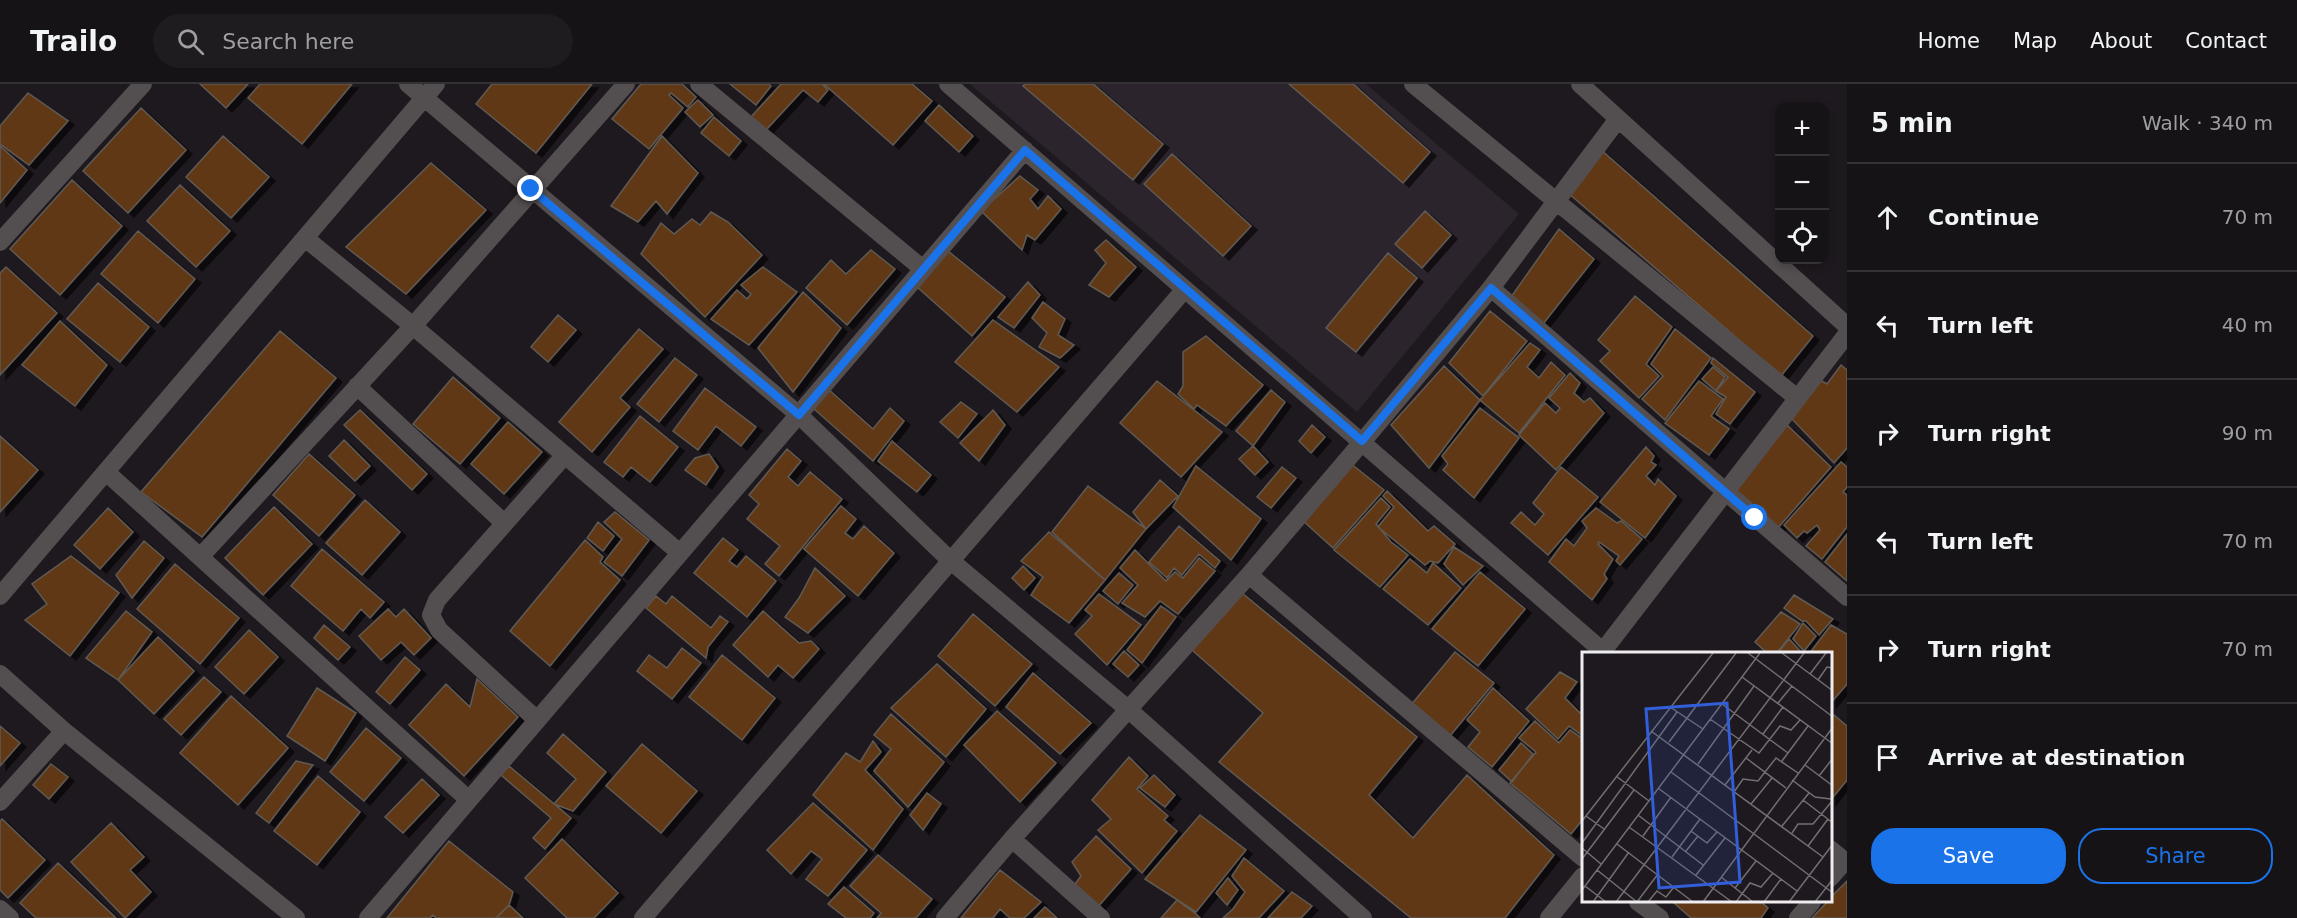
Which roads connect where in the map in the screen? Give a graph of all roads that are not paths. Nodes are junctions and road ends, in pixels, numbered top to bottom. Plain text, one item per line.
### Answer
1 (143, 84) edge
2 (408, 84) edge
3 (626, 84) edge
4 (699, 84) edge
5 (948, 84) edge
6 (1413, 84) edge
7 (1580, 84) edge
8 (430, 91) edge
9 (1618, 119) junction
10 (1025, 150) junction
11 (531, 189) junction
12 (1556, 201) junction
13 (305, 238) junction
14 (0, 242) edge
15 (923, 269) junction
16 (1491, 288) junction
17 (1185, 289) junction
18 (412, 326) junction
19 (1847, 326) edge
20 (1847, 334) edge
21 (357, 386) junction
22 (1797, 398) junction
23 (799, 415) junction
24 (1362, 441) junction
25 (565, 455) junction
26 (106, 472) junction
27 (1725, 491) junction
28 (504, 523) junction
29 (680, 553) junction
30 (201, 556) junction
31 (951, 561) junction
32 (1249, 574) junction
33 (0, 596) edge
34 (1847, 597) edge
35 (1603, 652) edge
36 (1605, 652) edge
37 (0, 674) edge
38 (1129, 710) junction
39 (537, 720) junction
40 (64, 731) junction
41 (469, 800) junction
42 (0, 802) edge
43 (1012, 838) junction
44 (1832, 851) edge
45 (1582, 857) edge
46 (1846, 862) edge
47 (1832, 876) edge
48 (1582, 877) edge
49 (1639, 903) edge
50 (1811, 903) edge
51 (0, 909) edge
52 (10, 918) edge
53 (296, 918) edge
54 (368, 918) edge
55 (643, 918) edge
56 (945, 918) edge
57 (1101, 918) edge
58 (1364, 918) edge
59 (1549, 918) edge
60 (1660, 918) edge
61 (1798, 918) edge

1 - 14 street
2 - 8 street
3 - 11 street
4 - 15 street
5 - 10 street
6 - 12 street
7 - 9 street
8 - 11 street
8 - 13 street
9 - 12 street
9 - 19 street
10 - 15 street
10 - 17 street
11 - 18 street
11 - 23 street
12 - 16 street
12 - 22 street
13 - 18 street
13 - 26 street
15 - 23 street
16 - 24 street
16 - 27 street
17 - 24 street
17 - 31 street
18 - 21 street
18 - 25 street
20 - 22 street
21 - 28 street
21 - 30 street
22 - 27 street
23 - 29 street
23 - 31 street
24 - 32 street
24 - 35 street
25 - 28 street
25 - 29 street
26 - 30 street
26 - 33 street
27 - 34 street
27 - 36 street
28 - 39 street
29 - 39 street
30 - 41 street
31 - 38 street
31 - 55 street
32 - 38 street
32 - 45 street
37 - 40 street
38 - 43 street
38 - 58 street
39 - 41 street
40 - 42 street
40 - 53 street
41 - 54 street
43 - 56 street
43 - 57 street
44 - 46 street
46 - 47 street
48 - 59 street
49 - 60 street
50 - 61 street
51 - 52 street

